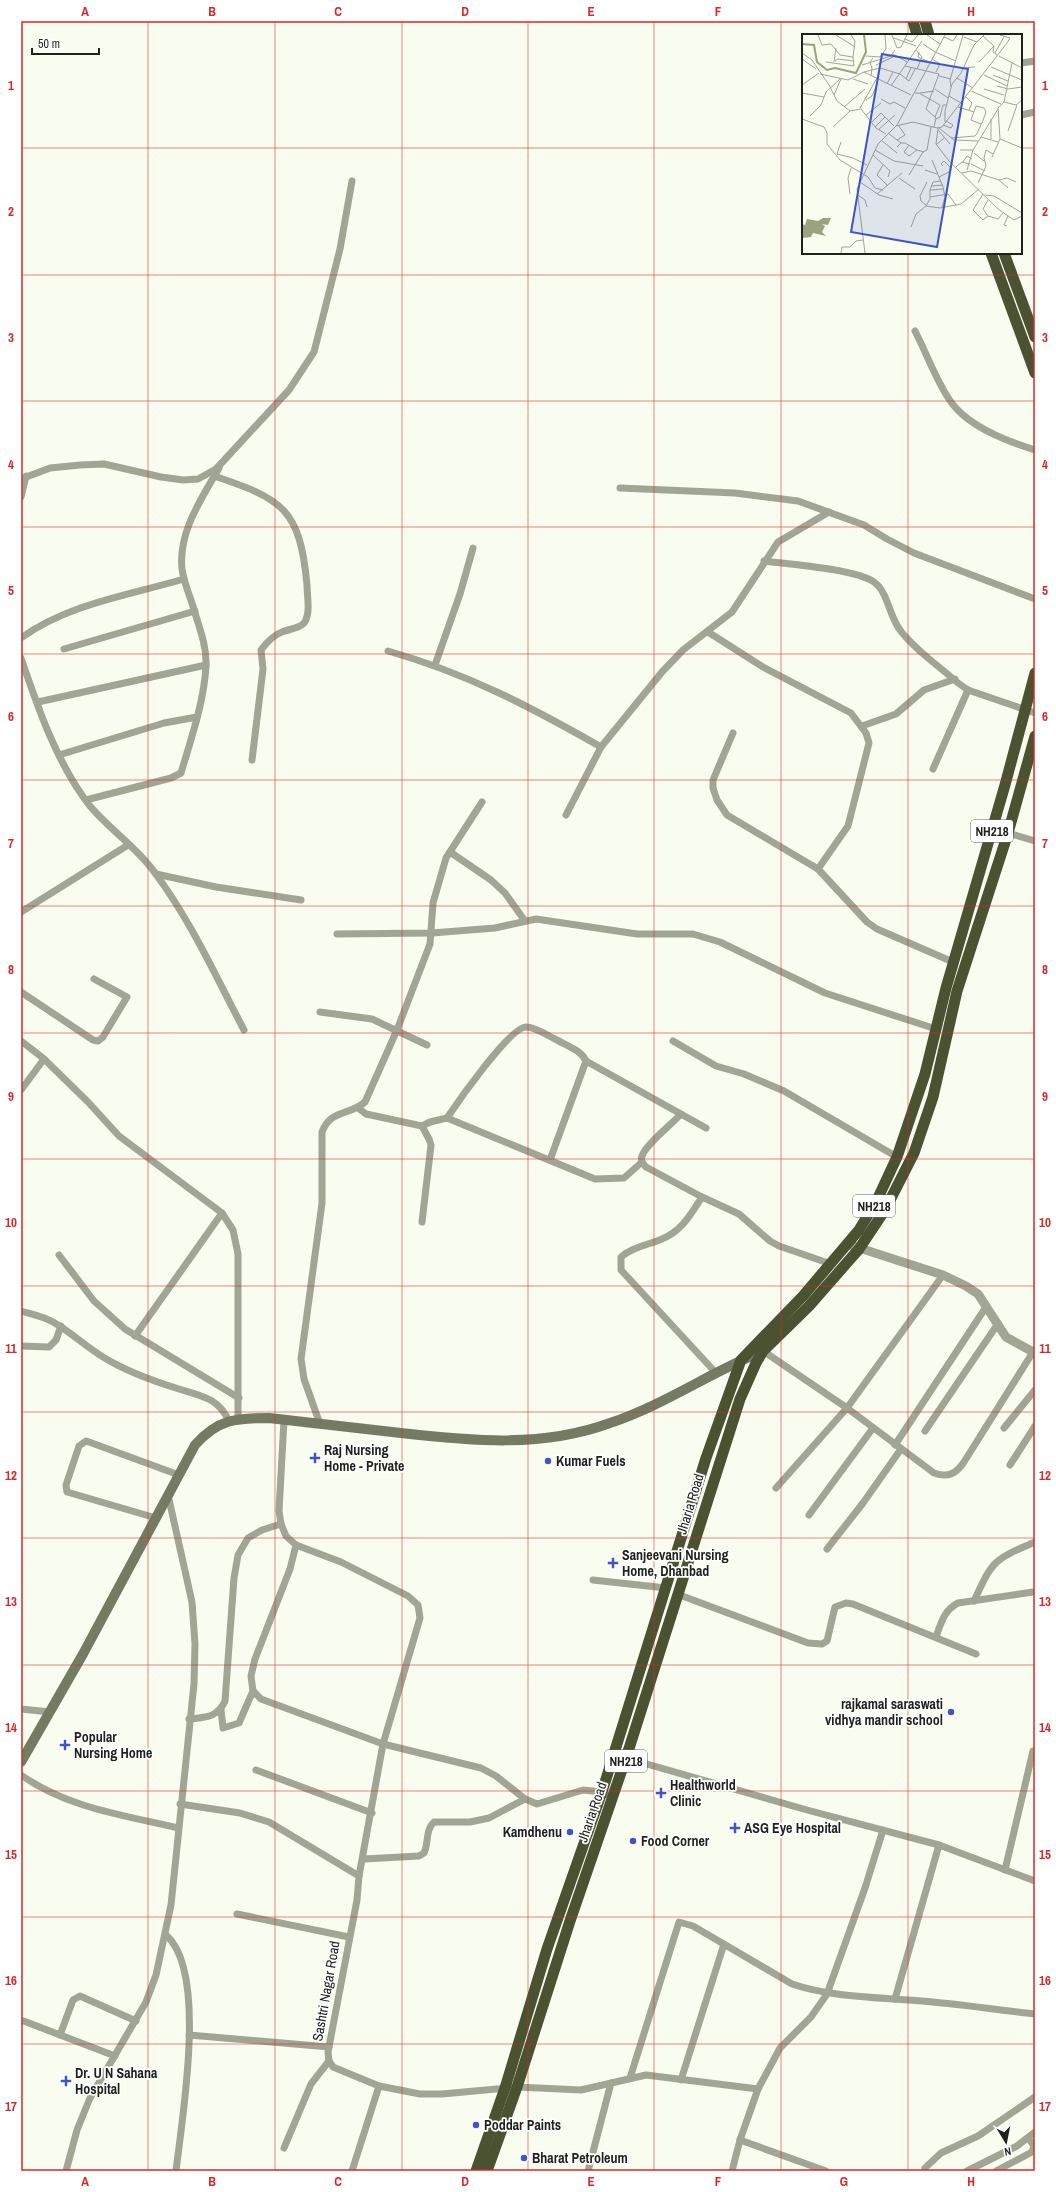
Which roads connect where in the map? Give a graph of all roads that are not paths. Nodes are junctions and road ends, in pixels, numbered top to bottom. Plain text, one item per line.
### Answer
1 (913, 21) edge
2 (925, 21) edge
3 (917, 34) edge
4 (929, 34) edge
5 (1035, 61) edge
6 (1022, 63) edge
7 (1035, 112) edge
8 (1022, 115) edge
9 (352, 181) dead end
10 (991, 254) edge
11 (1004, 254) edge
12 (915, 331) dead end
13 (1035, 337) edge
14 (1035, 374) edge
15 (1035, 450) edge
16 (223, 461) junction
17 (214, 476) junction
18 (24, 477) edge
19 (620, 488) dead end
20 (21, 497) edge
21 (829, 512) junction
22 (472, 548) dead end
23 (764, 562) junction
24 (184, 580) junction
25 (1035, 599) edge
26 (195, 611) junction
27 (708, 632) junction
28 (21, 638) edge
29 (64, 649) dead end
30 (388, 651) dead end
31 (21, 658) edge
32 (206, 665) junction
33 (435, 665) junction
34 (1035, 673) edge
35 (955, 680) junction
36 (968, 690) junction
37 (38, 702) junction
38 (1030, 712) edge
39 (197, 718) junction
40 (862, 726) junction
41 (733, 733) dead end
42 (1035, 736) edge
43 (601, 747) junction
44 (59, 755) junction
45 (252, 760) dead end
46 (933, 769) dead end
47 (86, 800) junction
48 (482, 802) dead end
49 (566, 815) dead end
50 (1008, 833) junction
51 (1035, 841) edge
52 (128, 845) junction
53 (450, 852) junction
54 (818, 869) junction
55 (156, 874) junction
56 (301, 900) dead end
57 (21, 912) edge
58 (525, 921) junction
59 (432, 933) junction
60 (337, 934) dead end
61 (954, 962) junction
62 (94, 979) dead end
63 (21, 992) edge
64 (320, 1012) dead end
65 (936, 1029) junction
66 (244, 1030) dead end
67 (397, 1030) junction
68 (21, 1041) edge
69 (673, 1041) dead end
70 (427, 1044) dead end
71 (44, 1059) junction
72 (586, 1061) junction
73 (21, 1090) edge
74 (358, 1108) junction
75 (681, 1114) junction
76 (447, 1118) junction
77 (422, 1126) junction
78 (706, 1128) dead end
79 (897, 1157) junction
80 (550, 1160) junction
81 (642, 1162) junction
82 (702, 1197) junction
83 (222, 1213) junction
84 (422, 1222) dead end
85 (847, 1244) junction
86 (859, 1248) junction
87 (59, 1256) dead end
88 (830, 1264) junction
89 (943, 1275) junction
90 (986, 1307) junction
91 (21, 1312) edge
92 (997, 1325) junction
93 (61, 1326) junction
94 (135, 1336) junction
95 (21, 1346) edge
96 (763, 1351) junction
97 (1034, 1352) edge
98 (741, 1360) junction
99 (716, 1373) junction
100 (1035, 1390) edge
101 (239, 1398) junction
102 (847, 1408) junction
103 (233, 1420) junction
104 (284, 1420) junction
105 (320, 1424) junction
106 (1035, 1426) edge
107 (873, 1428) junction
108 (1004, 1428) dead end
109 (925, 1431) dead end
110 (898, 1447) junction
111 (1010, 1465) dead end
112 (179, 1475) junction
113 (776, 1488) dead end
114 (168, 1495) junction
115 (810, 1515) dead end
116 (156, 1518) junction
117 (281, 1524) junction
118 (1035, 1542) edge
119 (296, 1545) junction
120 (827, 1549) dead end
121 (592, 1580) dead end
122 (666, 1588) junction
123 (1033, 1592) dead end
124 (677, 1594) junction
125 (974, 1601) junction
126 (936, 1637) junction
127 (976, 1654) dead end
128 (253, 1690) junction
129 (21, 1709) edge
130 (221, 1710) junction
131 (50, 1712) junction
132 (189, 1719) junction
133 (383, 1744) junction
134 (1033, 1751) dead end
135 (626, 1758) junction
136 (21, 1762) edge
137 (256, 1770) dead end
138 (21, 1775) edge
139 (602, 1792) junction
140 (613, 1798) junction
141 (525, 1799) junction
142 (180, 1804) junction
143 (372, 1813) junction
144 (178, 1828) junction
145 (883, 1830) junction
146 (939, 1845) junction
147 (364, 1859) junction
148 (1005, 1870) junction
149 (359, 1876) junction
150 (1035, 1881) edge
151 (237, 1914) dead end
152 (166, 1935) junction
153 (349, 1937) junction
154 (724, 1944) junction
155 (827, 1994) junction
156 (895, 1999) junction
157 (1035, 2014) edge
158 (21, 2020) edge
159 (136, 2020) junction
160 (60, 2035) junction
161 (189, 2036) junction
162 (329, 2047) junction
163 (115, 2056) junction
164 (329, 2061) junction
165 (630, 2078) junction
166 (681, 2080) junction
167 (611, 2083) junction
168 (379, 2086) junction
169 (517, 2087) junction
170 (505, 2088) junction
171 (758, 2089) junction
172 (1035, 2097) edge
173 (1035, 2132) edge
174 (1028, 2138) junction
175 (740, 2140) junction
176 (284, 2148) dead end
177 (925, 2168) dead end
178 (66, 2171) edge
179 (176, 2171) edge
180 (352, 2171) edge
181 (476, 2171) edge
182 (487, 2171) edge
183 (588, 2171) edge
184 (732, 2171) edge
185 (826, 2171) edge
186 (967, 2171) edge
187 (996, 2171) edge

1 - 3 highway
2 - 4 highway
5 - 6 street
7 - 8 street
9 - 16 street
10 - 14 highway
11 - 13 highway
12 - 15 street
16 - 17 street
16 - 18 street
17 - 24 street
17 - 45 street
18 - 20 street
19 - 21 street
21 - 23 street
21 - 25 street
22 - 33 street
23 - 27 street
23 - 35 street
24 - 26 street
24 - 28 street
26 - 29 street
26 - 32 street
27 - 40 street
27 - 43 street
30 - 33 street
31 - 37 street
32 - 37 street
32 - 39 street
33 - 43 street
34 - 38 highway, NH218
35 - 36 street
35 - 40 street
36 - 38 street
36 - 46 street
37 - 44 street
38 - 61 highway, NH218
39 - 44 street
39 - 47 street
40 - 54 street
41 - 54 street
42 - 50 highway, NH218
43 - 49 street
44 - 47 street
47 - 52 street
48 - 53 street
50 - 51 street
50 - 86 highway, NH218
52 - 55 street
52 - 57 street
53 - 58 street
53 - 59 street
54 - 61 street
55 - 56 street
55 - 66 street
58 - 59 street
58 - 65 street
59 - 60 street
59 - 67 street
61 - 65 highway, NH218
62 - 63 street
64 - 67 street
65 - 79 highway, NH218
67 - 70 street
67 - 74 street
68 - 71 street
69 - 79 street
71 - 73 street
71 - 83 street
72 - 75 street
72 - 76 street
72 - 80 street
74 - 77 street
74 - 105 street
75 - 78 street
75 - 81 street
76 - 77 street
76 - 80 street
77 - 84 street
79 - 85 highway, NH218
80 - 81 street
81 - 82 street
82 - 88 street
82 - 99 street
83 - 94 street
83 - 101 street
85 - 86 street
85 - 88 highway, NH218
86 - 89 street
86 - 96 highway, NH218
87 - 94 street
88 - 98 highway, NH218
89 - 90 street
89 - 102 street
90 - 92 street
90 - 110 street
91 - 93 street
92 - 97 street
92 - 109 street
93 - 95 street
93 - 103 street
94 - 101 street
96 - 98 main road
96 - 102 street
96 - 124 highway, Jharia Road / NH218
97 - 110 street
98 - 99 main road
98 - 122 highway, Jharia Road / NH218
99 - 105 main road
100 - 108 street
101 - 103 street
102 - 107 street
102 - 113 street
103 - 104 main road
103 - 112 main road
104 - 105 main road
104 - 117 street
106 - 111 street
107 - 110 street
107 - 115 street
110 - 120 street
112 - 114 main road
112 - 116 street
114 - 116 main road
114 - 132 street
116 - 131 main road
117 - 119 street
117 - 130 street
118 - 125 street
119 - 128 street
119 - 133 street, Sashtri Nagar Road
121 - 122 street
122 - 139 highway, Jharia Road / NH218
123 - 125 street
124 - 126 street
124 - 135 highway, Jharia Road / NH218
125 - 126 street
126 - 127 street
128 - 130 street
128 - 133 street
129 - 131 street
130 - 132 street
131 - 136 main road
132 - 142 street
133 - 141 street
133 - 143 street, Sashtri Nagar Road
134 - 148 street
135 - 140 highway, Jharia Road / NH218
135 - 145 street
137 - 143 street
138 - 144 street
139 - 140 street
139 - 141 street
139 - 170 highway, Jharia Road / NH218
140 - 169 highway, Jharia Road / NH218
141 - 147 street
142 - 144 street
142 - 149 street
143 - 147 street, Sashtri Nagar Road
144 - 152 street
145 - 146 street
145 - 155 street
146 - 148 street
146 - 156 street
147 - 149 street, Sashtri Nagar Road
148 - 150 street
149 - 153 street, Sashtri Nagar Road
151 - 153 street
152 - 159 street
152 - 161 street
153 - 162 street, Sashtri Nagar Road
154 - 155 street
154 - 165 street
154 - 166 street
155 - 156 street
155 - 171 street
156 - 157 street
158 - 160 street
159 - 160 street
159 - 163 street
160 - 163 street
161 - 162 street
161 - 179 street
162 - 164 street, Sashtri Nagar Road
163 - 178 street
164 - 168 street, Sashtri Nagar Road
164 - 176 street
165 - 166 street, Sashtri Nagar Road
165 - 167 street, Sashtri Nagar Road
166 - 171 street, Sashtri Nagar Road
167 - 169 street, Sashtri Nagar Road
167 - 183 street
168 - 170 street, Sashtri Nagar Road
168 - 180 street
169 - 170 street, Sashtri Nagar Road
169 - 182 highway, Jharia Road / NH218
170 - 181 highway, Jharia Road / NH218
171 - 175 street
172 - 177 street
173 - 174 street
174 - 186 street
174 - 187 street
175 - 184 street
175 - 185 street

